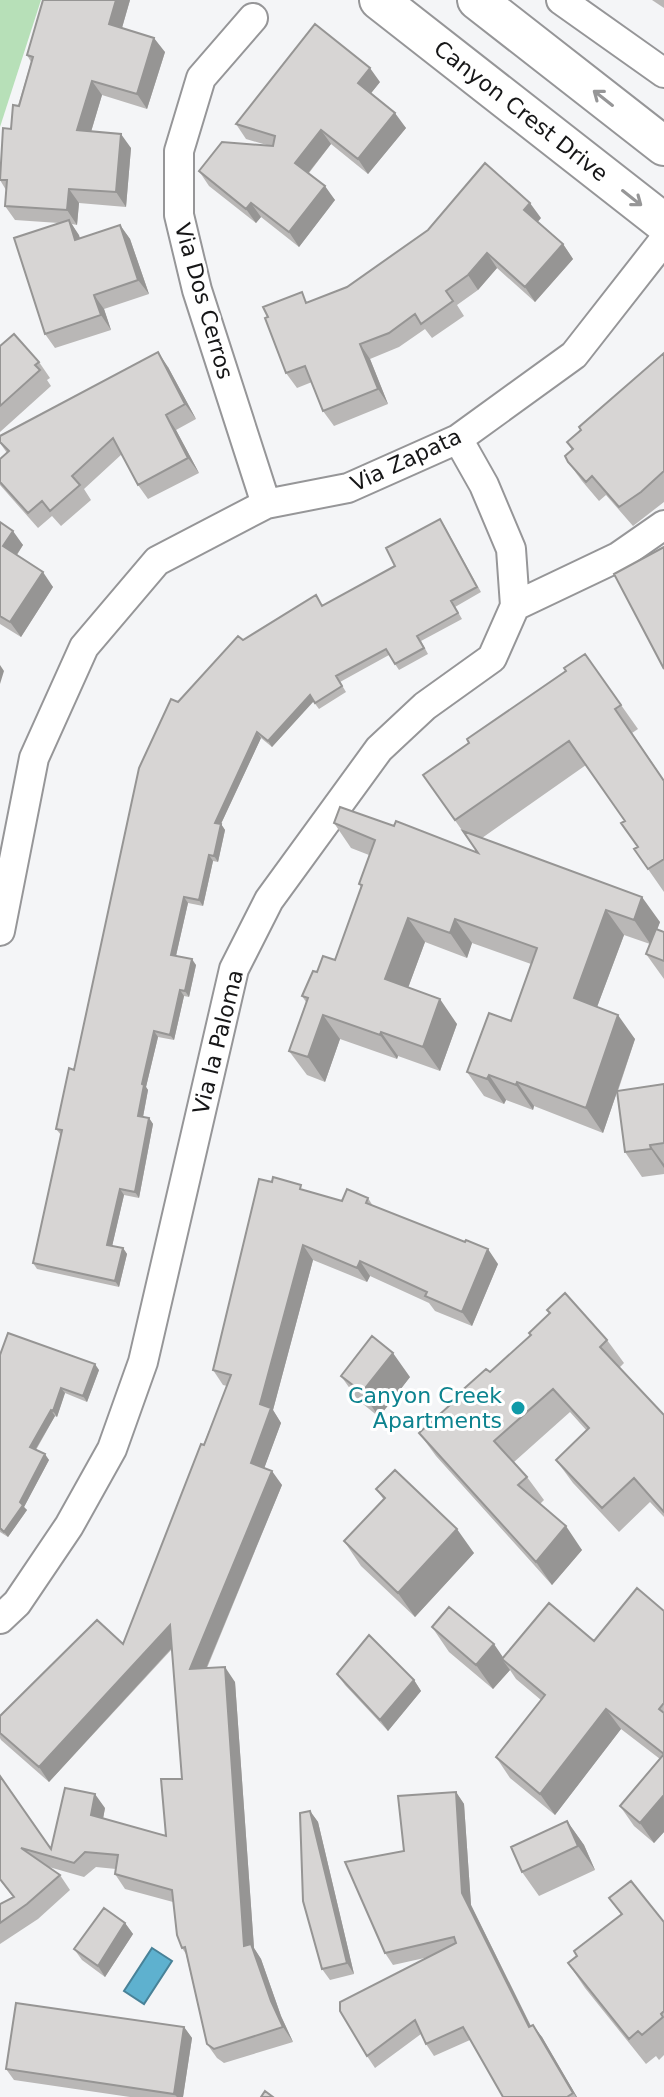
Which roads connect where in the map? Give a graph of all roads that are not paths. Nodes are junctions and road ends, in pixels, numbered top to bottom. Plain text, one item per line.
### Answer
1 (379, 0) edge
2 (477, 0) edge
3 (561, 0) edge
4 (253, 18) dead end
5 (664, 73) edge
6 (664, 146) edge
7 (664, 223) edge
8 (664, 240) edge
9 (458, 439) junction
10 (266, 504) junction
11 (664, 525) edge
12 (515, 606) junction
13 (0, 931) edge
14 (0, 1619) edge

1 -> 7 main road, Canyon Crest Drive
6 -> 2 main road
3 - 5 street
4 - 10 street, Via Dos Cerros
8 - 9 street, Via Zapata
9 - 10 street, Via Zapata
9 - 12 street, Via la Paloma
10 - 13 street, Via Zapata
11 - 12 street
12 - 14 street, Via la Paloma

